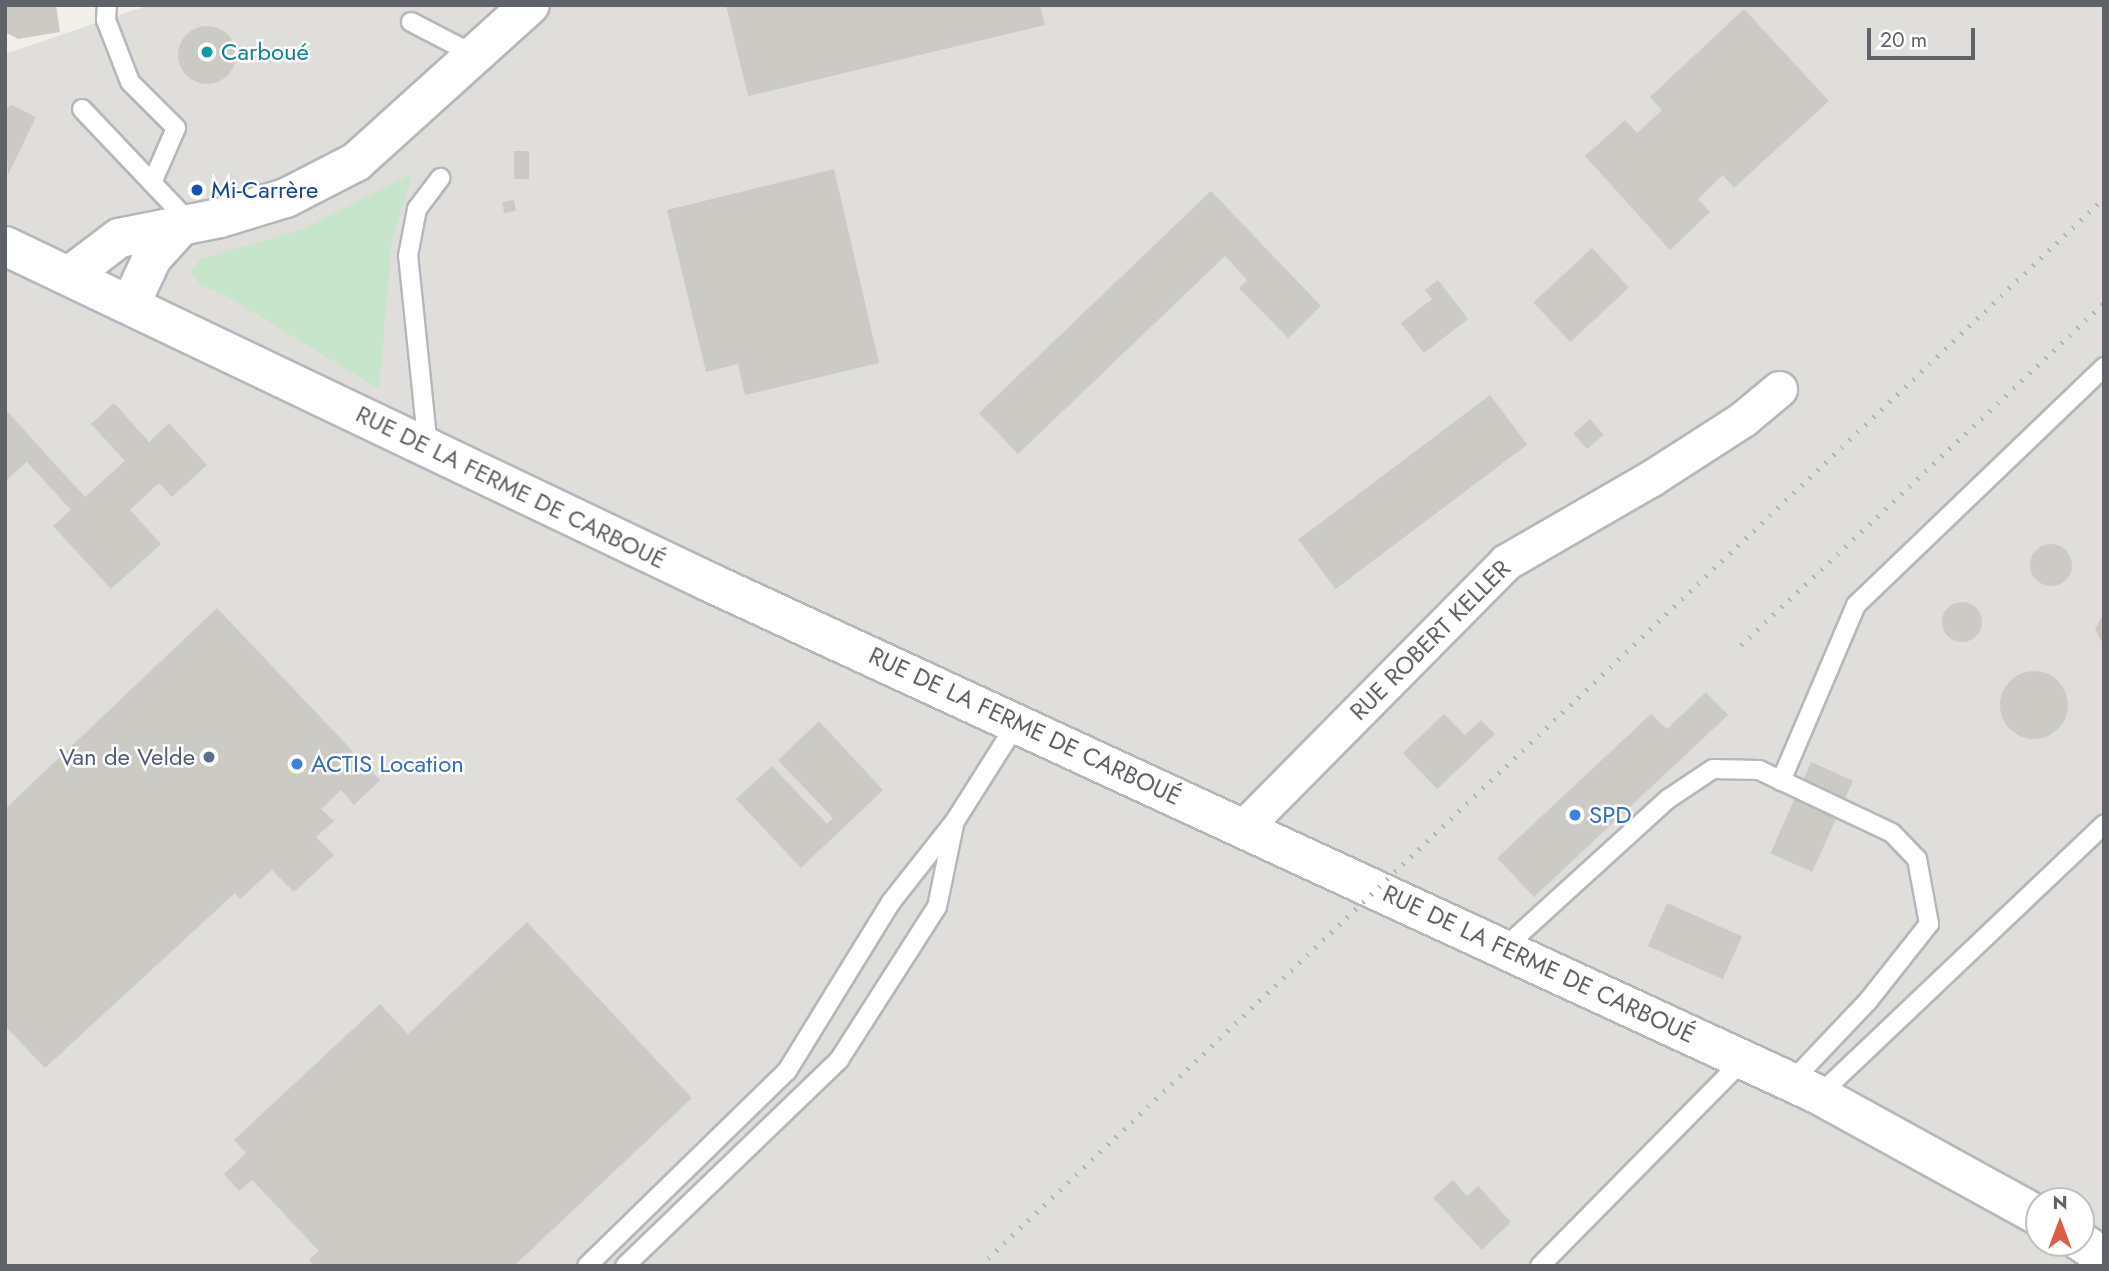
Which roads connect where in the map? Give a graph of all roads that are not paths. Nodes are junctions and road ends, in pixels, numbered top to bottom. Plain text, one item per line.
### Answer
1 (107, 5) edge
2 (530, 5) edge
3 (411, 22) dead end
4 (475, 55) junction
5 (82, 109) dead end
6 (440, 178) dead end
7 (152, 183) junction
8 (186, 224) junction
9 (5, 246) edge
10 (69, 276) junction
11 (130, 305) junction
12 (2104, 367) edge
13 (1779, 390) dead end
14 (428, 448) junction
15 (1017, 723) junction
16 (1781, 781) junction
17 (955, 821) junction
18 (2104, 825) edge
19 (1244, 827) junction
20 (1504, 948) junction
21 (1743, 1060) junction
22 (1805, 1089) junction
23 (2025, 1208) edge
24 (587, 1266) edge
25 (625, 1266) edge
26 (1540, 1266) edge

1 - 7 lane
2 - 4 street
3 - 4 lane
4 - 8 street
5 - 7 lane
6 - 14 lane
7 - 8 lane
8 - 10 street
8 - 11 street
9 - 10 street, RUE DE LA FERME DE CARBOUÉ
10 - 11 street, RUE DE LA FERME DE CARBOUÉ
11 - 14 street, RUE DE LA FERME DE CARBOUÉ
12 - 16 lane
13 - 19 street, RUE ROBERT KELLER
14 - 15 street, RUE DE LA FERME DE CARBOUÉ
15 - 17 lane
15 - 19 street, RUE DE LA FERME DE CARBOUÉ
16 - 20 lane
16 - 22 lane
17 - 24 lane
17 - 25 lane
18 - 22 lane
19 - 20 street, RUE DE LA FERME DE CARBOUÉ
20 - 21 street, RUE DE LA FERME DE CARBOUÉ
21 - 22 street, RUE DE LA FERME DE CARBOUÉ
21 - 26 lane
22 - 23 street, RUE DE LA FERME DE CARBOUÉ

